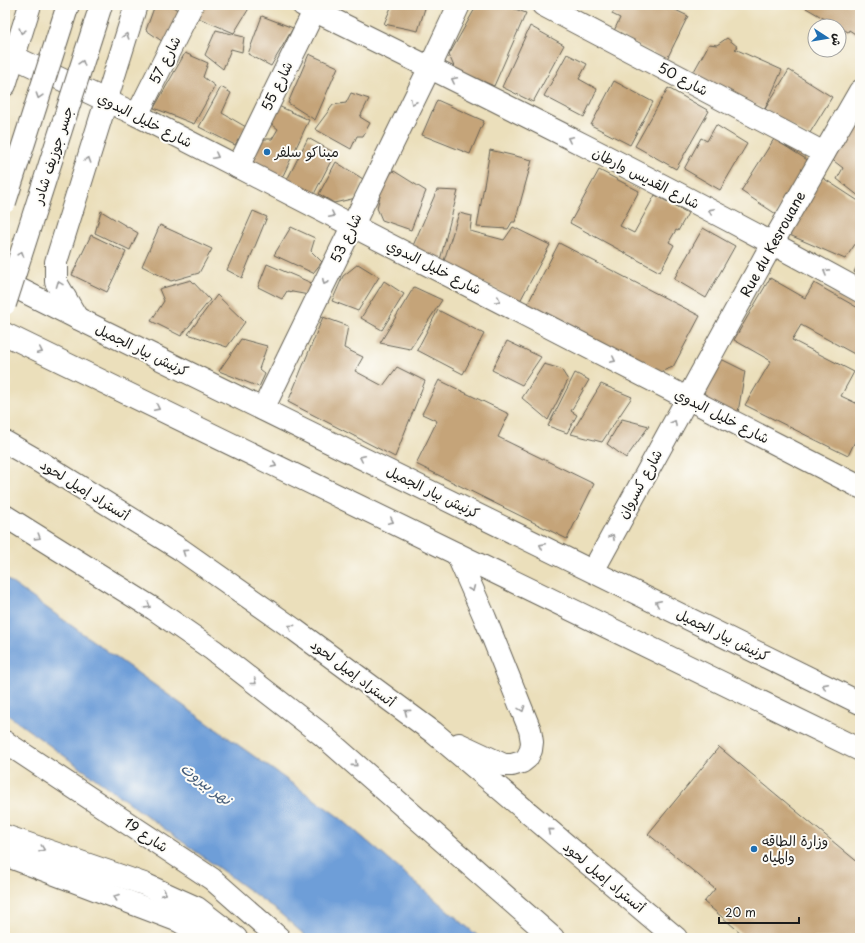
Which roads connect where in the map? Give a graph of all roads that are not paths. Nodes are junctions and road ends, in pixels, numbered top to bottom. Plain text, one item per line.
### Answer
1 (30, 5) edge
2 (68, 5) edge
3 (101, 5) edge
4 (136, 5) edge
5 (192, 5) edge
6 (459, 5) edge
7 (543, 5) edge
8 (311, 7) edge
9 (9, 55) edge
10 (430, 68) junction
11 (5, 85) edge
12 (860, 91) edge
13 (107, 100) junction
14 (137, 115) junction
15 (824, 153) junction
16 (238, 167) junction
17 (5, 202) edge
18 (353, 225) junction
19 (773, 242) junction
20 (5, 282) edge
21 (860, 291) edge
22 (5, 304) edge
23 (77, 318) junction
24 (5, 334) edge
25 (688, 398) junction
26 (263, 409) junction
27 (5, 442) edge
28 (860, 487) edge
29 (5, 516) edge
30 (457, 554) junction
31 (593, 571) junction
32 (860, 703) edge
33 (433, 732) junction
34 (5, 742) edge
35 (860, 750) edge
36 (5, 836) edge
37 (5, 855) edge
38 (204, 938) edge
39 (236, 938) edge
40 (279, 938) edge
41 (553, 938) edge
42 (676, 938) edge

1 -> 9 main road
2 -> 17 main road, bridge
22 -> 3 main road, جسر جوزيف شادر, bridge
13 -> 4 main road
5 - 14 main road, شارع 57
6 - 10 main road, شارع 53
7 - 15 main road, شارع 50
8 - 10 main road, شارع القديس وارطان
8 - 16 main road, شارع 55
9 - 11 main road
9 - 13 main road, شارع خليل البدوي
10 -> 18 main road, شارع 53
19 -> 10 main road, شارع القديس وارطان
12 - 15 main road, Rue du Kesrouane
13 - 14 main road, شارع خليل البدوي
23 -> 13 main road
14 -> 16 main road, شارع خليل البدوي
15 - 19 main road, Rue du Kesrouane
16 -> 18 main road, شارع خليل البدوي
18 -> 25 main road, شارع خليل البدوي
18 -> 26 main road, شارع 53
21 -> 19 main road, شارع القديس وارطان
19 - 25 main road, Rue du Kesrouane
20 - 23 main road, كرنيش بيار الجميل
23 - 26 main road, كرنيش بيار الجميل
24 -> 30 main road
25 - 28 main road, شارع خليل البدوي
31 -> 25 main road, شارع كسروان
31 -> 26 main road, كرنيش بيار الجميل
33 -> 27 main road, أتستراد إميل لحود
29 -> 41 main road
30 -> 33 main road
30 - 35 main road
32 -> 31 main road, كرنيش بيار الجميل
42 -> 33 main road, أتستراد إميل لحود
34 - 40 main road, شارع 19
36 -> 39 main road
38 -> 37 main road

